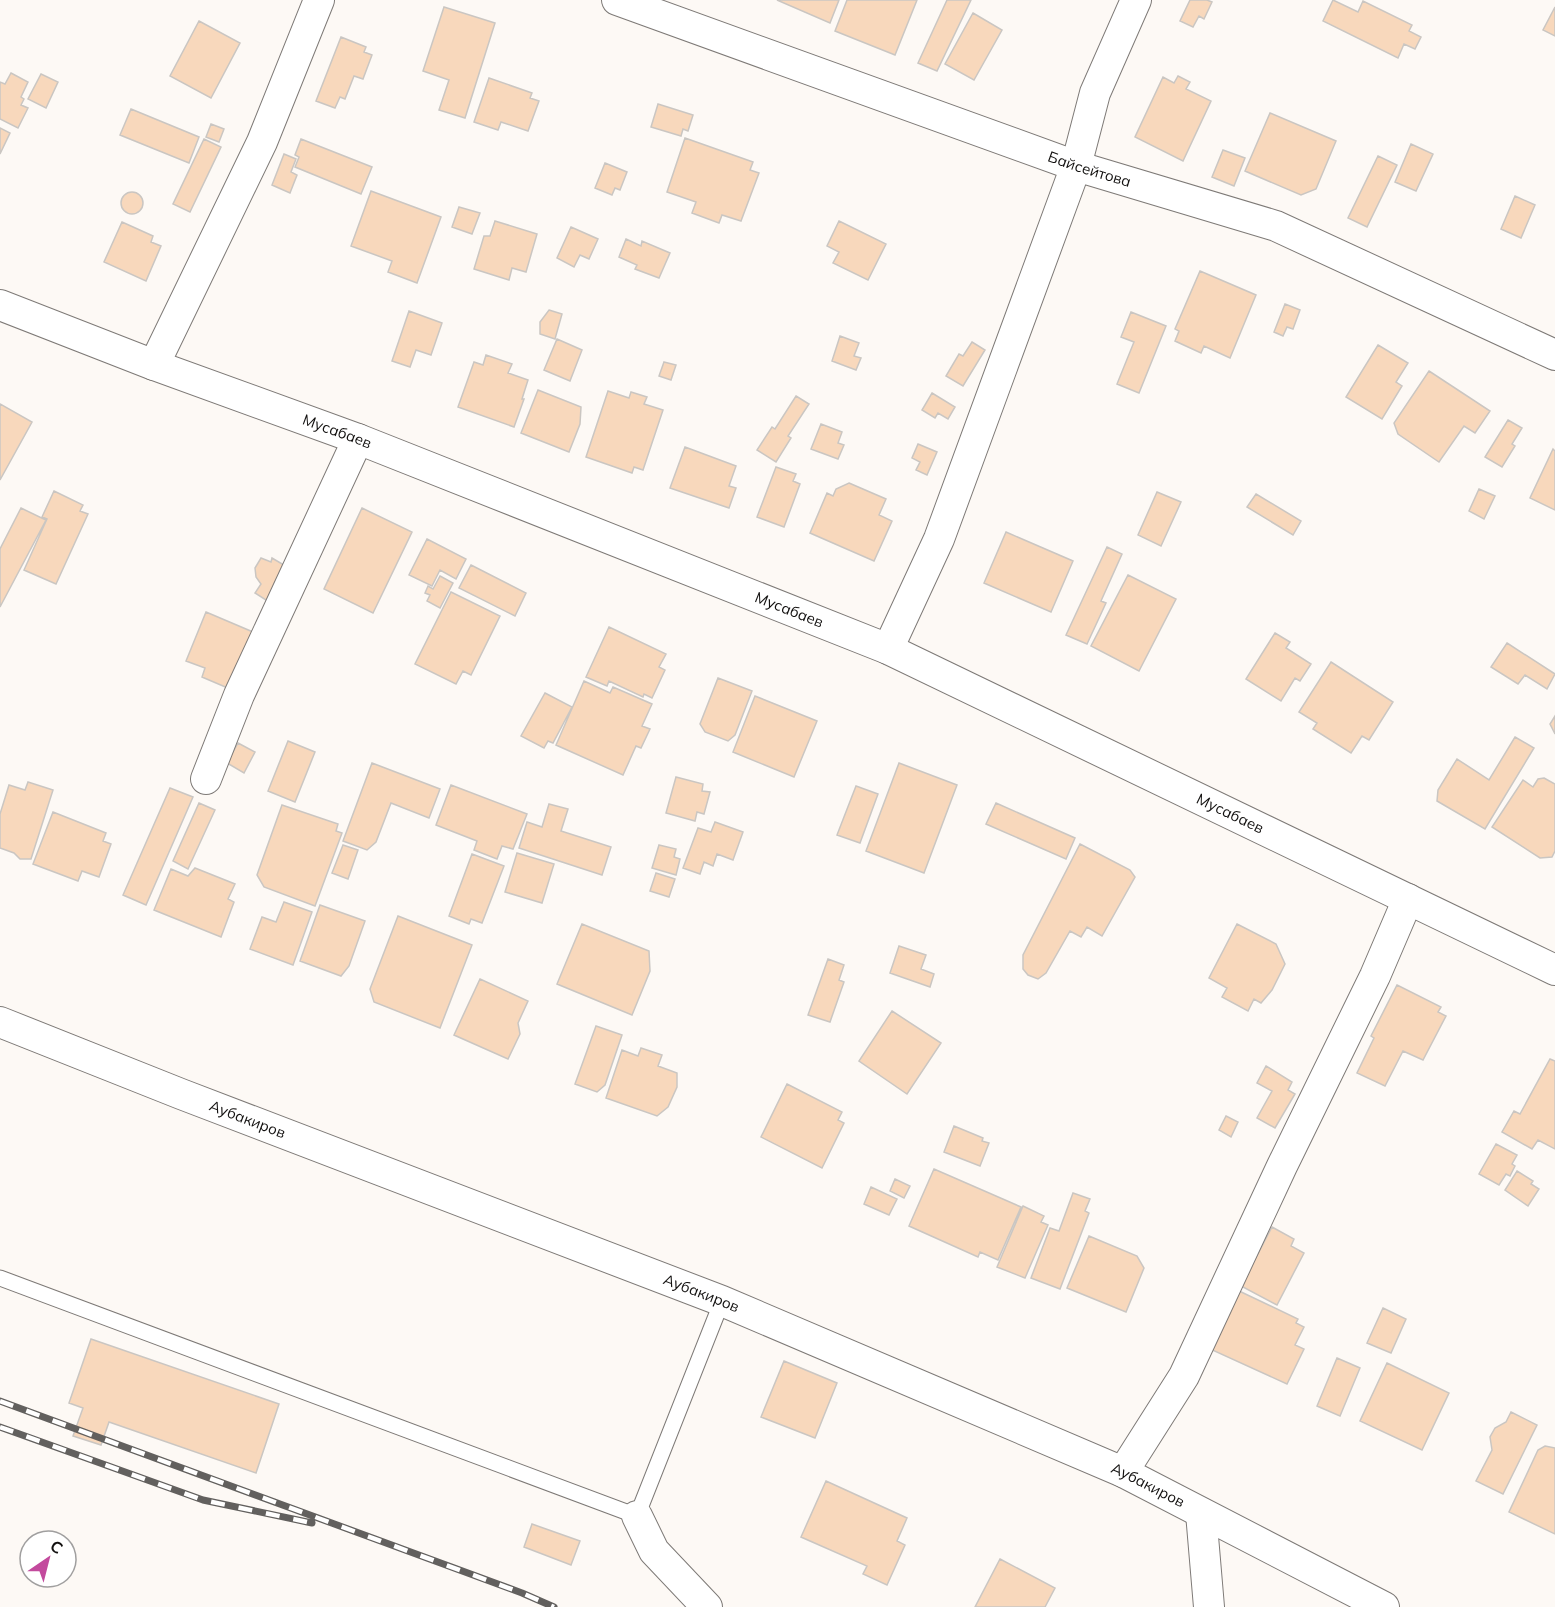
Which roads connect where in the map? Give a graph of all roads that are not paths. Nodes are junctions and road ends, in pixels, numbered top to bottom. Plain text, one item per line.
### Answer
1 (319, 0) edge
2 (617, 0) edge
3 (1136, 0) edge
4 (1076, 166) junction
5 (0, 305) edge
6 (1555, 355) edge
7 (154, 365) junction
8 (358, 439) junction
9 (888, 649) junction
10 (206, 779) dead end
11 (1408, 899) junction
12 (1555, 970) edge
13 (0, 1022) edge
14 (0, 1278) edge
15 (722, 1301) junction
16 (1122, 1472) junction
17 (1201, 1513) junction
18 (637, 1516) junction
19 (1376, 1605) edge
20 (707, 1607) edge
21 (1209, 1607) edge

1 - 7 street
2 - 4 street, Байсейтова
3 - 4 street
4 - 6 street, Байсейтова
4 - 9 street
5 - 7 street, Мусабаев
7 - 8 street, Мусабаев
8 - 9 street, Мусабаев
8 - 10 street
9 - 11 street, Мусабаев
11 - 12 street, Мусабаев
11 - 16 street
13 - 15 street, Аубакиров
14 - 18 lane
15 - 16 street, Аубакиров
15 - 18 lane
16 - 17 street, Аубакиров
17 - 19 street, Аубакиров
17 - 21 street
18 - 20 street

